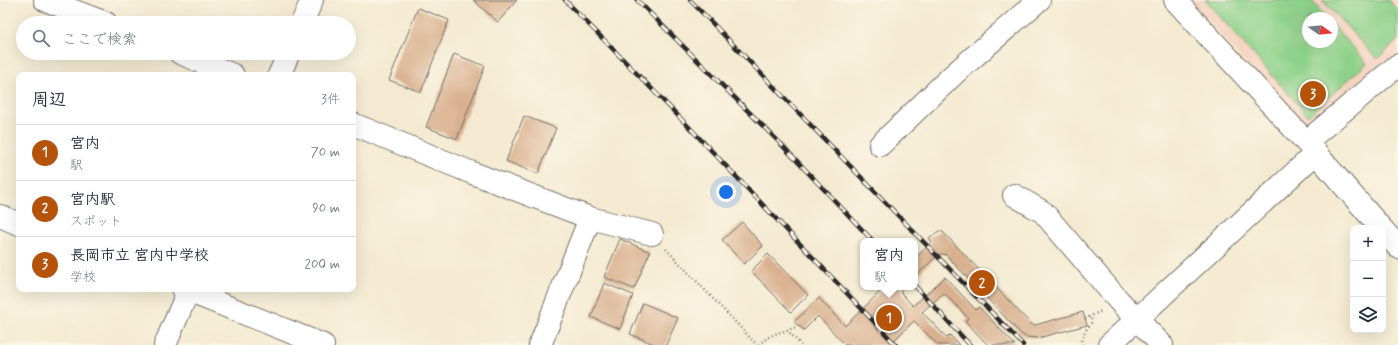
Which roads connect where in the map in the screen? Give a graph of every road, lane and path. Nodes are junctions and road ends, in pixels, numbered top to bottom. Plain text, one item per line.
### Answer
1 (45, 0) edge
2 (312, 0) edge
3 (1039, 0) edge
4 (1175, 0) edge
5 (87, 16) edge
6 (305, 16) edge
7 (197, 60) edge
8 (286, 60) edge
9 (1398, 64) edge
10 (226, 72) edge
11 (280, 72) edge
12 (356, 125) edge
13 (880, 145) dead end
14 (1311, 148) junction
15 (1014, 195) dead end
16 (0, 216) edge
17 (590, 218) junction
18 (16, 223) edge
19 (1378, 225) edge
20 (652, 234) joint
21 (1386, 234) edge
22 (1398, 247) edge
23 (186, 292) edge
24 (192, 292) edge
25 (1091, 317) dead end
26 (1138, 320) junction
27 (799, 326) dead end
28 (787, 330) junction
29 (165, 345) edge
30 (323, 345) edge
31 (540, 345) edge
32 (758, 345) edge
33 (801, 345) edge
34 (1082, 345) edge
35 (1109, 345) edge
36 (1162, 345) edge

1 - 5 street
2 - 6 street
3 - 13 street
4 - 14 street
7 - 10 street
8 - 11 street
9 - 14 street
12 - 17 street
14 - 19 street
14 - 26 street
15 - 26 street
16 - 18 street
17 - 20 street
17 - 31 street
20 - 32 path
21 - 22 street
23 - 29 street
24 - 30 street
25 - 34 path
26 - 35 street
26 - 36 street
27 - 28 path
28 - 32 path
28 - 33 path

